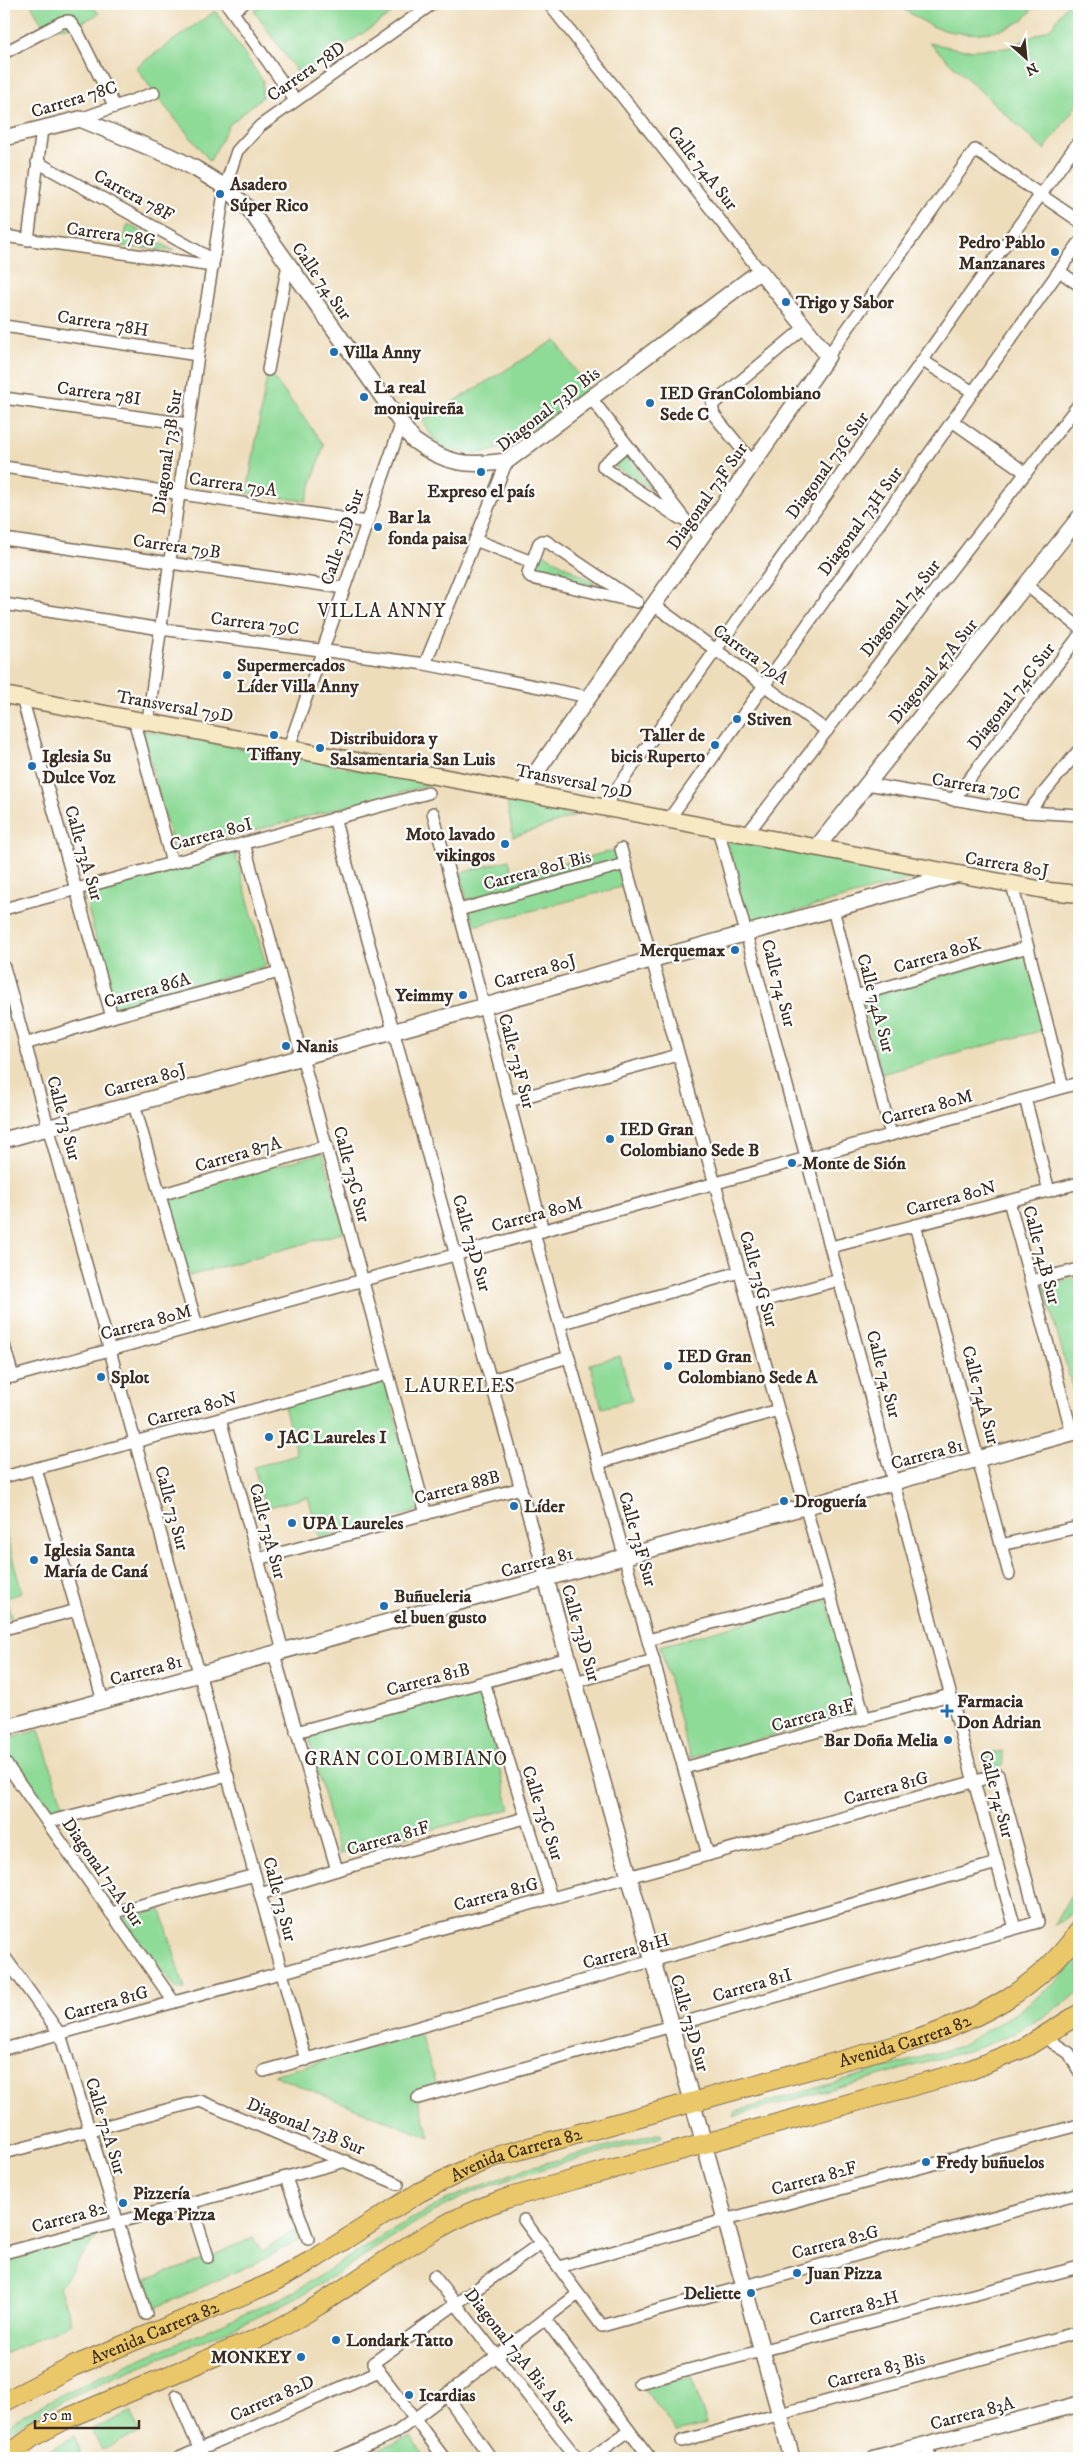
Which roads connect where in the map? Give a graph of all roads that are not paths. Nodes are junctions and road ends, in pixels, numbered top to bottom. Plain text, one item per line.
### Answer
1 (243, 4) edge
2 (432, 4) edge
3 (548, 4) edge
4 (229, 8) edge
5 (4, 53) edge
6 (154, 93) dead end
7 (295, 100) junction
8 (115, 107) junction
9 (80, 119) junction
10 (42, 129) junction
11 (4, 138) edge
12 (1079, 141) edge
13 (38, 162) junction
14 (226, 187) junction
15 (1041, 195) junction
16 (1079, 221) edge
17 (4, 236) edge
18 (28, 240) junction
19 (1079, 243) edge
20 (213, 263) junction
21 (288, 264) junction
22 (760, 271) junction
23 (1059, 271) junction
24 (1079, 284) edge
25 (4, 326) edge
26 (805, 327) junction
27 (198, 355) junction
28 (828, 356) junction
29 (922, 361) junction
30 (268, 370) dead end
31 (973, 392) junction
32 (4, 398) edge
33 (591, 398) junction
34 (1079, 404) edge
35 (952, 421) junction
36 (188, 424) junction
37 (401, 425) junction
38 (627, 445) junction
39 (507, 461) junction
40 (753, 463) junction
41 (4, 467) edge
42 (1026, 474) junction
43 (179, 493) junction
44 (1079, 518) edge
45 (367, 522) junction
46 (687, 523) junction
47 (4, 539) edge
48 (700, 539) junction
49 (475, 540) junction
50 (532, 562) junction
51 (170, 563) junction
52 (1026, 585) junction
53 (344, 588) junction
54 (4, 604) edge
55 (654, 605) junction
56 (1079, 627) edge
57 (161, 629) junction
58 (1079, 636) edge
59 (323, 650) junction
60 (716, 650) junction
61 (425, 664) junction
62 (764, 685) junction
63 (4, 695) edge
64 (590, 697) junction
65 (22, 698) junction
66 (141, 720) junction
67 (827, 731) junction
68 (289, 747) junction
69 (1079, 750) edge
70 (867, 784) junction
71 (523, 792) junction
72 (428, 793) dead end
73 (953, 800) junction
74 (601, 806) junction
75 (1028, 812) junction
76 (433, 813) dead end
77 (1079, 815) edge
78 (334, 818) junction
79 (669, 819) junction
80 (718, 828) junction
81 (747, 834) junction
82 (244, 843) junction
83 (817, 847) junction
84 (621, 849) dead end
85 (172, 863) junction
86 (625, 864) junction
87 (959, 874) junction
88 (1012, 884) junction
89 (76, 889) junction
90 (1079, 894) edge
91 (4, 909) edge
92 (833, 909) junction
93 (459, 910) junction
94 (746, 934) junction
95 (1028, 947) junction
96 (652, 960) junction
97 (4, 967) edge
98 (279, 972) junction
99 (855, 996) junction
100 (484, 1006) junction
101 (112, 1017) junction
102 (393, 1032) junction
103 (25, 1044) junction
104 (678, 1054) junction
105 (302, 1057) junction
106 (1079, 1083) edge
107 (1063, 1088) junction
108 (1025, 1098) junction
109 (509, 1101) junction
110 (134, 1104) junction
111 (48, 1128) junction
112 (891, 1135) junction
113 (4, 1140) edge
114 (327, 1146) junction
115 (807, 1158) junction
116 (1079, 1183) edge
117 (714, 1184) junction
118 (1049, 1190) junction
119 (160, 1195) junction
120 (1009, 1201) junction
121 (915, 1225) junction
122 (539, 1232) junction
123 (831, 1248) junction
124 (456, 1255) junction
125 (1079, 1268) edge
126 (739, 1272) junction
127 (363, 1280) junction
128 (839, 1280) junction
129 (1031, 1281) junction
130 (748, 1305) junction
131 (560, 1324) junction
132 (197, 1326) junction
133 (4, 1346) edge
134 (110, 1350) junction
135 (569, 1357) junction
136 (388, 1374) junction
137 (8, 1378) edge
138 (490, 1380) junction
139 (778, 1410) junction
140 (220, 1419) junction
141 (1075, 1432) edge
142 (135, 1442) junction
143 (979, 1459) junction
144 (599, 1462) junction
145 (36, 1469) junction
146 (4, 1477) edge
147 (894, 1482) junction
148 (521, 1488) junction
149 (805, 1507) junction
150 (426, 1514) junction
151 (1079, 1527) edge
152 (1001, 1545) junction
153 (625, 1557) junction
154 (258, 1559) junction
155 (1009, 1574) dead end
156 (546, 1578) junction
157 (829, 1592) junction
158 (77, 1610) junction
159 (4, 1629) edge
160 (648, 1640) junction
161 (278, 1653) junction
162 (568, 1658) junction
163 (654, 1660) junction
164 (199, 1674) junction
165 (484, 1682) junction
166 (575, 1682) junction
167 (950, 1695) junction
168 (103, 1701) junction
169 (865, 1719) junction
170 (4, 1728) edge
171 (296, 1732) junction
172 (4, 1762) edge
173 (684, 1768) junction
174 (998, 1775) joint
175 (228, 1776) junction
176 (974, 1782) junction
177 (525, 1818) junction
178 (46, 1822) junction
179 (708, 1855) junction
180 (997, 1863) junction
181 (337, 1870) junction
182 (255, 1875) junction
183 (629, 1876) junction
184 (260, 1894) junction
185 (551, 1897) junction
186 (111, 1913) junction
187 (1038, 1922) joint
188 (1015, 1928) junction
189 (1079, 1931) edge
190 (4, 1956) edge
191 (653, 1961) junction
192 (282, 1972) junction
193 (174, 2002) junction
194 (1079, 2014) edge
195 (671, 2026) junction
196 (60, 2034) junction
197 (1044, 2037) junction
198 (4, 2049) edge
199 (306, 2060) junction
200 (264, 2071) dead end
201 (1079, 2071) edge
202 (418, 2098) dead end
203 (692, 2101) junction
204 (1079, 2125) edge
205 (90, 2130) junction
206 (704, 2144) junction
207 (4, 2153) edge
208 (346, 2161) junction
209 (286, 2178) junction
210 (398, 2184) dead end
211 (1079, 2193) edge
212 (191, 2203) junction
213 (524, 2220) dead end
214 (725, 2220) junction
215 (118, 2222) junction
216 (308, 2239) dead end
217 (541, 2243) junction
218 (4, 2253) edge
219 (208, 2257) dead end
220 (558, 2267) junction
221 (1079, 2267) edge
222 (434, 2276) dead end
223 (744, 2285) junction
224 (578, 2294) junction
225 (456, 2304) junction
226 (146, 2314) dead end
227 (545, 2320) junction
228 (1079, 2332) edge
229 (762, 2351) junction
230 (497, 2356) junction
231 (376, 2367) junction
232 (638, 2383) dead end
233 (446, 2395) junction
234 (177, 2396) dead end
235 (4, 2402) edge
236 (1079, 2404) edge
237 (780, 2415) junction
238 (416, 2419) junction
239 (629, 2431) junction
240 (682, 2441) dead end
241 (929, 2451) edge
242 (201, 2454) edge
243 (350, 2456) edge
244 (4, 2458) edge
245 (179, 2458) edge
246 (338, 2458) edge
247 (444, 2458) edge
248 (491, 2458) edge
249 (577, 2458) edge
250 (592, 2458) edge
251 (650, 2458) edge
252 (792, 2458) edge
253 (875, 2458) edge

1 - 4 street
2 - 7 street, Carrera 78D
3 - 22 street, Calle 74A Sur
4 - 7 street
5 - 8 street
6 - 8 street, Carrera 78C
7 - 14 street, Carrera 78D
8 - 9 street, Carrera 78C
9 - 10 street, Carrera 78C
9 - 14 street, Calle 74 Sur
10 - 11 street, Carrera 78C
10 - 13 street
12 - 15 street, Diagonal 73G Sur
13 - 18 street
13 - 20 street, Carrera 78F
14 - 20 street, Diagonal 73B Sur
14 - 21 street, Calle 74 Sur
15 - 16 street
15 - 28 street, Diagonal 73F Sur
15 - 29 street, Diagonal 73G Sur
17 - 18 street, Carrera 78G
18 - 20 street, Carrera 78G
19 - 23 street, Diagonal 73H Sur
20 - 27 street, Diagonal 73B Sur
21 - 30 street
21 - 37 street, Calle 74 Sur
22 - 26 street, Calle 74A Sur
22 - 33 street, Diagonal 73D Bis
23 - 24 street
23 - 31 street, Diagonal 73H Sur
25 - 27 street, Carrera 78H
26 - 28 street, Calle 74A Sur
26 - 40 street
27 - 36 street, Diagonal 73B Sur
28 - 40 street, Diagonal 73F Sur
29 - 31 street
29 - 60 street, Diagonal 73G Sur
31 - 35 street, Diagonal 73H Sur
32 - 36 street, Carrera 78I
33 - 38 street
33 - 39 street, Diagonal 73D Bis
34 - 42 street, Diagonal 74 Sur
35 - 42 street
35 - 62 street, Diagonal 73H Sur
36 - 43 street, Diagonal 73B Sur
37 - 39 street, Calle 74 Sur
37 - 45 street, Calle 73D Sur
38 - 46 street
38 - 46 street
39 - 49 street, Diagonal 73D Bis
40 - 48 street, Diagonal 73F Sur
41 - 43 street, Carrera 79A
42 - 67 street, Diagonal 74 Sur
43 - 45 street, Carrera 79A
43 - 51 street, Diagonal 73B Sur
44 - 52 street, Diagonal 47A Sur
45 - 53 street, Calle 73D Sur
46 - 48 street
47 - 51 street, Carrera 79B
48 - 55 street, Diagonal 73F Sur
49 - 50 street
49 - 61 street, Diagonal 73D Bis
50 - 50 street
51 - 53 street, Carrera 79B
51 - 57 street, Diagonal 73B Sur
52 - 56 street
52 - 70 street, Diagonal 47A Sur
53 - 59 street, Calle 73D Sur
54 - 57 street, Carrera 79C
55 - 60 street, Carrera 79A
55 - 64 street, Diagonal 73F Sur
57 - 59 street, Carrera 79C
57 - 66 street, Diagonal 73B Sur
58 - 73 street, Diagonal 74C Sur
59 - 61 street, Carrera 79C
59 - 68 street, Calle 73D Sur
60 - 62 street, Carrera 79A
60 - 74 street, Diagonal 73G Sur
61 - 64 street, Carrera 79C
62 - 67 street, Carrera 79A
62 - 79 street, Diagonal 73H Sur
63 - 65 main road, Transversal 79D
64 - 71 street, Diagonal 73F Sur
65 - 66 main road, Transversal 79D
65 - 89 street, Calle 73A Sur
66 - 68 main road, Transversal 79D
66 - 85 street, Diagonal 73B Sur
67 - 81 street, Diagonal 74 Sur
68 - 71 main road, Transversal 79D
69 - 75 street
70 - 73 street, Carrera 79C
70 - 83 street, Diagonal 47A Sur
71 - 74 main road, Transversal 79D
72 - 78 street, Carrera 80I
73 - 75 street, Carrera 79C
74 - 79 main road, Transversal 79D
75 - 77 street, Carrera 79C
76 - 93 street, Calle 73F Sur
78 - 82 street, Carrera 80I
78 - 102 street, Calle 73D Sur
79 - 80 main road, Transversal 79D
80 - 81 main road, Transversal 79D
80 - 94 street, Calle 74 Sur
81 - 83 main road, Transversal 79D
82 - 85 street, Carrera 80I
82 - 98 street, Calle 73C Sur
83 - 87 main road, Transversal 79D
84 - 86 street, Calle 73G Sur
85 - 89 street, Carrera 80I
86 - 93 street, Carrera 80I Bis
86 - 96 street, Calle 73G Sur
87 - 88 main road, Carrera 80J
87 - 92 street, Carrera 80J
88 - 90 main road, Carrera 80J
88 - 95 street
89 - 91 street, Carrera 80I
89 - 101 street, Calle 73A Sur
92 - 94 street, Carrera 80J
92 - 99 street, Calle 74A Sur
93 - 100 street, Calle 73F Sur
94 - 96 street, Carrera 80J
94 - 115 street, Calle 74 Sur
95 - 99 street, Carrera 80K
95 - 107 street
96 - 100 street, Carrera 80J
96 - 104 street, Calle 73G Sur
97 - 103 street, Calle 73 Sur
98 - 101 street, Carrera 86A
98 - 105 street, Calle 73C Sur
99 - 112 street, Calle 74A Sur
100 - 102 street, Carrera 80J
100 - 109 street, Calle 73F Sur
101 - 103 street, Carrera 86A
102 - 105 street, Carrera 80J
102 - 124 street, Calle 73D Sur
103 - 111 street, Calle 73 Sur
104 - 109 street
104 - 117 street, Calle 73G Sur
105 - 110 street, Carrera 80J
105 - 114 street, Calle 73C Sur
106 - 107 street, Carrera 80M
107 - 108 street, Carrera 80M
108 - 112 street, Carrera 80M
108 - 118 street
109 - 122 street, Calle 73F Sur
110 - 111 street, Carrera 80J
110 - 119 street
111 - 113 street, Carrera 80J
111 - 134 street, Calle 73 Sur
112 - 115 street, Carrera 80M
114 - 119 street, Carrera 87A
114 - 127 street, Calle 73C Sur
115 - 117 street, Carrera 80M
115 - 123 street, Calle 74 Sur
116 - 118 street, Carrera 80N
117 - 122 street, Carrera 80M
117 - 126 street, Calle 73G Sur
118 - 120 street, Carrera 80N
119 - 132 street
120 - 121 street, Carrera 80N
120 - 129 street, Calle 74B Sur
121 - 123 street, Carrera 80N
121 - 143 street, Calle 74A Sur
122 - 124 street, Carrera 80M
122 - 131 street, Calle 73F Sur
123 - 128 street, Calle 74 Sur
124 - 127 street, Carrera 80M
124 - 138 street, Calle 73D Sur
125 - 129 street
126 - 130 street, Calle 73G Sur
126 - 131 street
127 - 132 street, Carrera 80M
127 - 136 street, Calle 73C Sur
128 - 130 street
128 - 147 street, Calle 74 Sur
129 - 141 street, Calle 74B Sur
130 - 139 street, Calle 73G Sur
131 - 135 street, Calle 73F Sur
132 - 134 street, Carrera 80M
133 - 137 street
134 - 137 street, Carrera 80M
134 - 142 street, Calle 73 Sur
135 - 138 street
135 - 144 street, Calle 73F Sur
136 - 140 street, Carrera 80N
136 - 150 street, Calle 73C Sur
138 - 148 street, Calle 73D Sur
139 - 144 street
139 - 149 street, Calle 73G Sur
140 - 142 street, Carrera 80N
140 - 154 street, Calle 73A Sur
141 - 143 street, Carrera 81
142 - 145 street, Carrera 80N
142 - 164 street, Calle 73 Sur
143 - 147 street, Carrera 81
143 - 152 street, Calle 74A Sur
144 - 153 street, Calle 73F Sur
145 - 146 street, Carrera 80N
145 - 158 street
147 - 149 street, Carrera 81
147 - 167 street, Calle 74 Sur
148 - 150 street, Carrera 88B
148 - 156 street, Calle 73D Sur
149 - 153 street, Carrera 81
149 - 157 street, Calle 73G Sur
150 - 154 street, Carrera 88B
151 - 152 street
152 - 155 street, Calle 74A Sur
153 - 156 street, Carrera 81
153 - 160 street, Calle 73F Sur
154 - 161 street, Calle 73A Sur
156 - 161 street, Carrera 81
156 - 162 street, Calle 73D Sur
157 - 160 street
157 - 169 street, Calle 73G Sur
158 - 159 street
158 - 168 street
160 - 163 street, Calle 73F Sur
161 - 164 street, Carrera 81
161 - 171 street, Calle 73A Sur
162 - 165 street, Carrera 81B
162 - 166 street, Calle 73D Sur
163 - 166 street
163 - 173 street, Calle 73F Sur
164 - 168 street, Carrera 81
164 - 175 street, Calle 73 Sur
165 - 171 street, Carrera 81B
165 - 177 street, Calle 73C Sur
166 - 183 street, Calle 73D Sur
167 - 169 street, Carrera 81F
167 - 176 street, Calle 74 Sur
168 - 170 street, Carrera 81
169 - 173 street, Carrera 81F
171 - 181 street, Calle 73A Sur
172 - 178 street, Diagonal 72A Sur
173 - 179 street, Calle 73F Sur
174 - 176 street, Carrera 81G
174 - 187 street, Calle 74 Sur
175 - 178 street
175 - 182 street, Calle 73 Sur
176 - 179 street, Carrera 81G
176 - 180 street, Calle 74 Sur
177 - 181 street, Carrera 81F
177 - 185 street, Calle 73C Sur
178 - 186 street, Diagonal 72A Sur
179 - 183 street, Carrera 81G
180 - 188 street, Calle 74 Sur
180 - 191 street, Carrera 81H
181 - 184 street, Carrera 81F
182 - 184 street, Calle 73 Sur
182 - 186 street
183 - 185 street, Carrera 81G
183 - 191 street, Calle 73D Sur
184 - 192 street, Calle 73 Sur
185 - 192 street, Carrera 81G
186 - 193 street, Diagonal 72A Sur
187 - 188 street, Carrera 81I
188 - 195 street, Carrera 81I
189 - 203 main road, Avenida Carrera 82
190 - 196 street, Calle 72A Sur
191 - 195 street, Calle 73D Sur
191 - 199 street, Carrera 81H
192 - 193 street, Carrera 81G
192 - 199 street, Calle 73 Sur
193 - 196 street, Carrera 81G
194 - 197 main road
195 - 202 street, Carrera 81I
195 - 203 street, Calle 73D Sur
196 - 198 street, Carrera 81G
196 - 205 street, Calle 72A Sur
197 - 201 street
197 - 206 main road
199 - 200 street, Carrera 81H
203 - 206 street, Calle 73D Sur
203 - 235 main road, Avenida Carrera 82
204 - 214 street, Carrera 82F
205 - 207 street
205 - 208 street, Diagonal 73B Sur
205 - 215 street, Calle 72A Sur
206 - 214 street, Calle 73D Sur
206 - 244 main road
208 - 209 street, Carrera 82
208 - 210 street, Diagonal 73B Sur
209 - 212 street, Carrera 82
209 - 216 street
211 - 223 street, Carrera 82G
212 - 215 street, Carrera 82
212 - 219 street
213 - 217 street
214 - 220 street, Carrera 82F
214 - 223 street, Calle 73D Sur
215 - 218 street, Carrera 82
215 - 226 street, Calle 72A Sur
217 - 220 street
217 - 225 street, Carrera 82D
220 - 224 street
221 - 229 street, Carrera 82H
222 - 225 street, Diagonal 73A Bis A Sur
223 - 224 street, Carrera 82G
223 - 229 street, Calle 73D Sur
224 - 227 street
225 - 230 street, Diagonal 73A Bis A Sur
225 - 231 street, Carrera 82D
227 - 230 street
227 - 239 street
228 - 237 street, Carrera 83 Bis
229 - 232 street, Carrera 82H
229 - 237 street, Calle 73D Sur
230 - 233 street
230 - 249 street, Diagonal 73A Bis A Sur
231 - 238 street
231 - 242 street, Carrera 82D
233 - 238 street
233 - 248 street
234 - 242 street
236 - 241 street, Carrera 83A
237 - 240 street, Carrera 83 Bis
237 - 252 street, Calle 73D Sur
238 - 243 street
238 - 247 street
239 - 250 street
239 - 251 street
241 - 253 street, Carrera 83A
242 - 245 street, Carrera 82D
243 - 246 street

